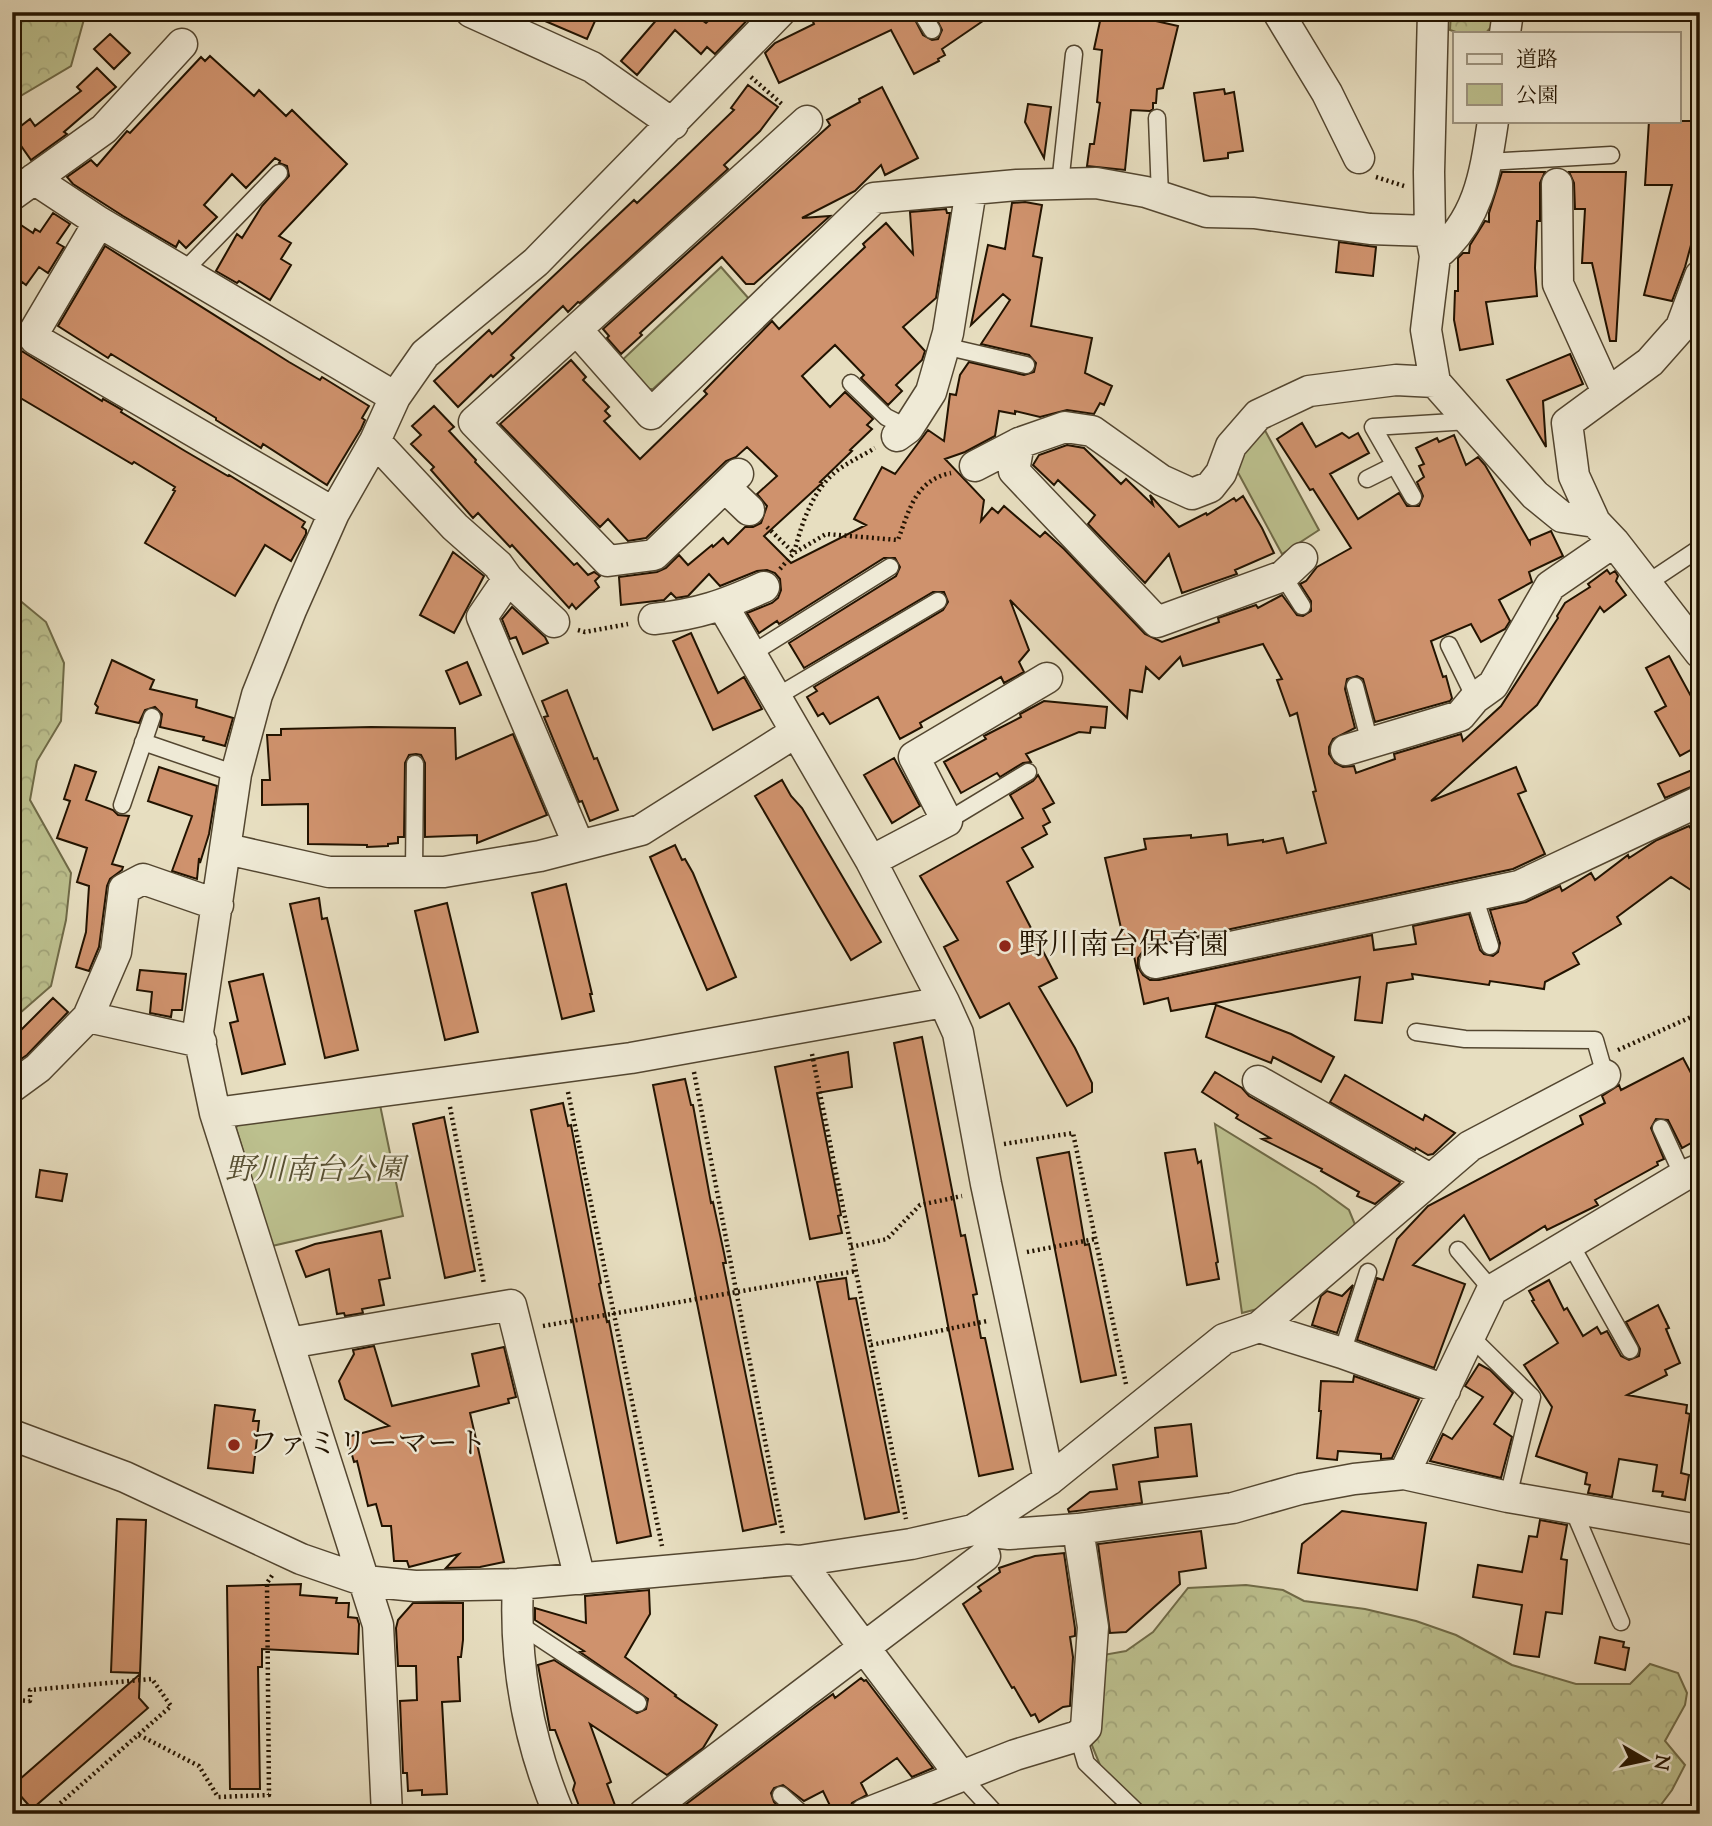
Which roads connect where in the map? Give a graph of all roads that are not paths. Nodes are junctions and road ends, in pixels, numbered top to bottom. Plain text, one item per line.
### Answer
1 (471, 12) edge
2 (780, 12) edge
3 (921, 12) edge
4 (1278, 12) edge
5 (1433, 12) edge
6 (1508, 12) edge
7 (932, 30) dead end
8 (1506, 32) edge
9 (182, 44) dead end
10 (1073, 54) dead end
11 (798, 116) road end
12 (1157, 117) dead end
13 (1493, 122) edge
14 (673, 124) junction
15 (1611, 155) dead end
16 (1359, 158) road end
17 (1487, 162) junction
18 (279, 173) dead end
19 (1060, 184) junction
20 (1557, 184) dead end
21 (23, 187) edge
22 (971, 190) junction
23 (1160, 196) junction
24 (99, 222) junction
25 (1432, 243) junction
26 (184, 271) junction
27 (1700, 276) edge
28 (577, 330) junction
29 (944, 346) junction
30 (1026, 365) dead end
31 (1435, 382) junction
32 (851, 383) dead end
33 (1607, 392) junction
34 (395, 397) junction
35 (1469, 421) junction
36 (903, 432) joint
37 (375, 440) junction
38 (1019, 443) junction
39 (975, 466) road end
40 (1395, 466) junction
41 (1367, 479) dead end
42 (1413, 497) dead end
43 (749, 510) road end
44 (334, 513) junction
45 (1604, 532) junction
46 (1700, 548) edge
47 (890, 567) dead end
48 (1293, 567) joint
49 (508, 579) junction
50 (1646, 584) junction
51 (764, 587) road end
52 (938, 601) dead end
53 (723, 606) junction
54 (1302, 606) dead end
55 (654, 619) road end
56 (554, 622) road end
57 (1449, 645) dead end
58 (1700, 653) edge
59 (751, 654) junction
60 (1047, 678) dead end
61 (1354, 686) dead end
62 (776, 697) junction
63 (1475, 698) junction
64 (152, 717) dead end
65 (796, 732) junction
66 (144, 742) junction
67 (1358, 746) joint
68 (415, 764) dead end
69 (1028, 772) dead end
70 (236, 774) junction
71 (1700, 801) edge
72 (122, 805) dead end
73 (947, 821) junction
74 (579, 846) junction
75 (227, 849) junction
76 (871, 861) junction
77 (414, 872) junction
78 (1474, 896) junction
79 (218, 905) junction
80 (1490, 946) dead end
81 (1155, 963) dead end
82 (944, 1002) junction
83 (88, 1017) junction
84 (1416, 1032) dead end
85 (201, 1042) junction
86 (1605, 1075) joint
87 (1258, 1081) dead end
88 (12, 1087) edge
89 (215, 1113) junction
90 (1661, 1128) dead end
91 (1691, 1172) edge
92 (1430, 1179) junction
93 (1571, 1245) junction
94 (1458, 1250) dead end
95 (1368, 1272) dead end
96 (1492, 1290) junction
97 (1259, 1327) junction
98 (1470, 1336) junction
99 (289, 1343) junction
100 (1630, 1350) dead end
101 (1342, 1353) junction
102 (1445, 1390) junction
103 (12, 1435) edge
104 (1404, 1474) junction
105 (1049, 1480) junction
106 (1508, 1497) junction
107 (1573, 1507) junction
108 (1077, 1529) junction
109 (1700, 1531) edge
110 (979, 1543) junction
111 (793, 1560) junction
112 (580, 1579) junction
113 (365, 1581) junction
114 (518, 1584) junction
115 (516, 1622) junction
116 (1621, 1622) dead end
117 (865, 1648) junction
118 (638, 1703) dead end
119 (1078, 1736) junction
120 (961, 1776) junction
121 (781, 1795) dead end
122 (387, 1814) edge
123 (559, 1814) edge
124 (644, 1814) edge
125 (802, 1814) edge
126 (866, 1814) edge
127 (996, 1814) edge
128 (1139, 1814) edge

1 - 14 street
2 - 14 street
3 - 7 lane
4 - 16 street
5 - 25 street
6 - 8 street
9 - 21 street
10 - 19 lane
11 - 28 street
12 - 23 lane
13 - 17 street
14 - 34 street
15 - 17 lane
17 - 25 street
18 - 26 lane
19 - 22 street
19 - 23 street
20 - 33 street
21 - 24 street
22 - 28 street
22 - 29 street
23 - 25 street
24 - 26 street
24 - 44 street
25 - 31 street
26 - 34 street
27 - 33 street
28 - 43 street
29 - 30 lane
29 - 36 street
31 - 35 street
31 - 38 street
32 - 36 lane
33 - 45 street
34 - 37 street
35 - 40 lane
35 - 45 street
37 - 44 street
37 - 49 street
38 - 39 street
38 - 48 street
40 - 41 lane
40 - 42 lane
44 - 70 street
45 - 50 street
45 - 63 street
46 - 50 lane
47 - 59 lane
48 - 54 lane
49 - 56 street
49 - 74 street
50 - 58 street
51 - 53 street
52 - 62 lane
53 - 55 street
53 - 59 street
57 - 63 lane
59 - 62 street
60 - 73 street
61 - 67 lane
62 - 65 street
63 - 67 street
64 - 66 lane
65 - 74 street
65 - 76 street
66 - 70 lane
66 - 72 lane
68 - 77 lane
69 - 73 lane
70 - 75 street
71 - 78 street
73 - 76 street
74 - 77 street
75 - 77 street
75 - 79 street
76 - 82 street
78 - 80 lane
78 - 81 street
79 - 83 street
79 - 85 street
82 - 89 street
82 - 105 street
83 - 85 street
83 - 88 street
84 - 86 lane
85 - 89 street
86 - 92 street
87 - 92 street
89 - 99 street
90 - 91 lane
91 - 93 street
92 - 97 street
93 - 96 street
93 - 100 lane
94 - 96 lane
95 - 101 lane
96 - 98 street
97 - 101 street
97 - 105 street
98 - 102 street
98 - 106 lane
99 - 112 street
99 - 113 street
101 - 102 street
102 - 104 street
103 - 113 street
104 - 106 street
104 - 108 street
105 - 110 street
106 - 107 street
107 - 109 street
107 - 116 lane
108 - 110 street
108 - 119 street
110 - 111 street
110 - 117 street
111 - 112 street
111 - 117 street
112 - 114 street
113 - 114 street
113 - 122 street
114 - 115 street
115 - 118 lane
115 - 123 street
117 - 120 street
117 - 124 street
119 - 120 street
119 - 128 lane
120 - 126 street
120 - 127 lane
121 - 125 lane

